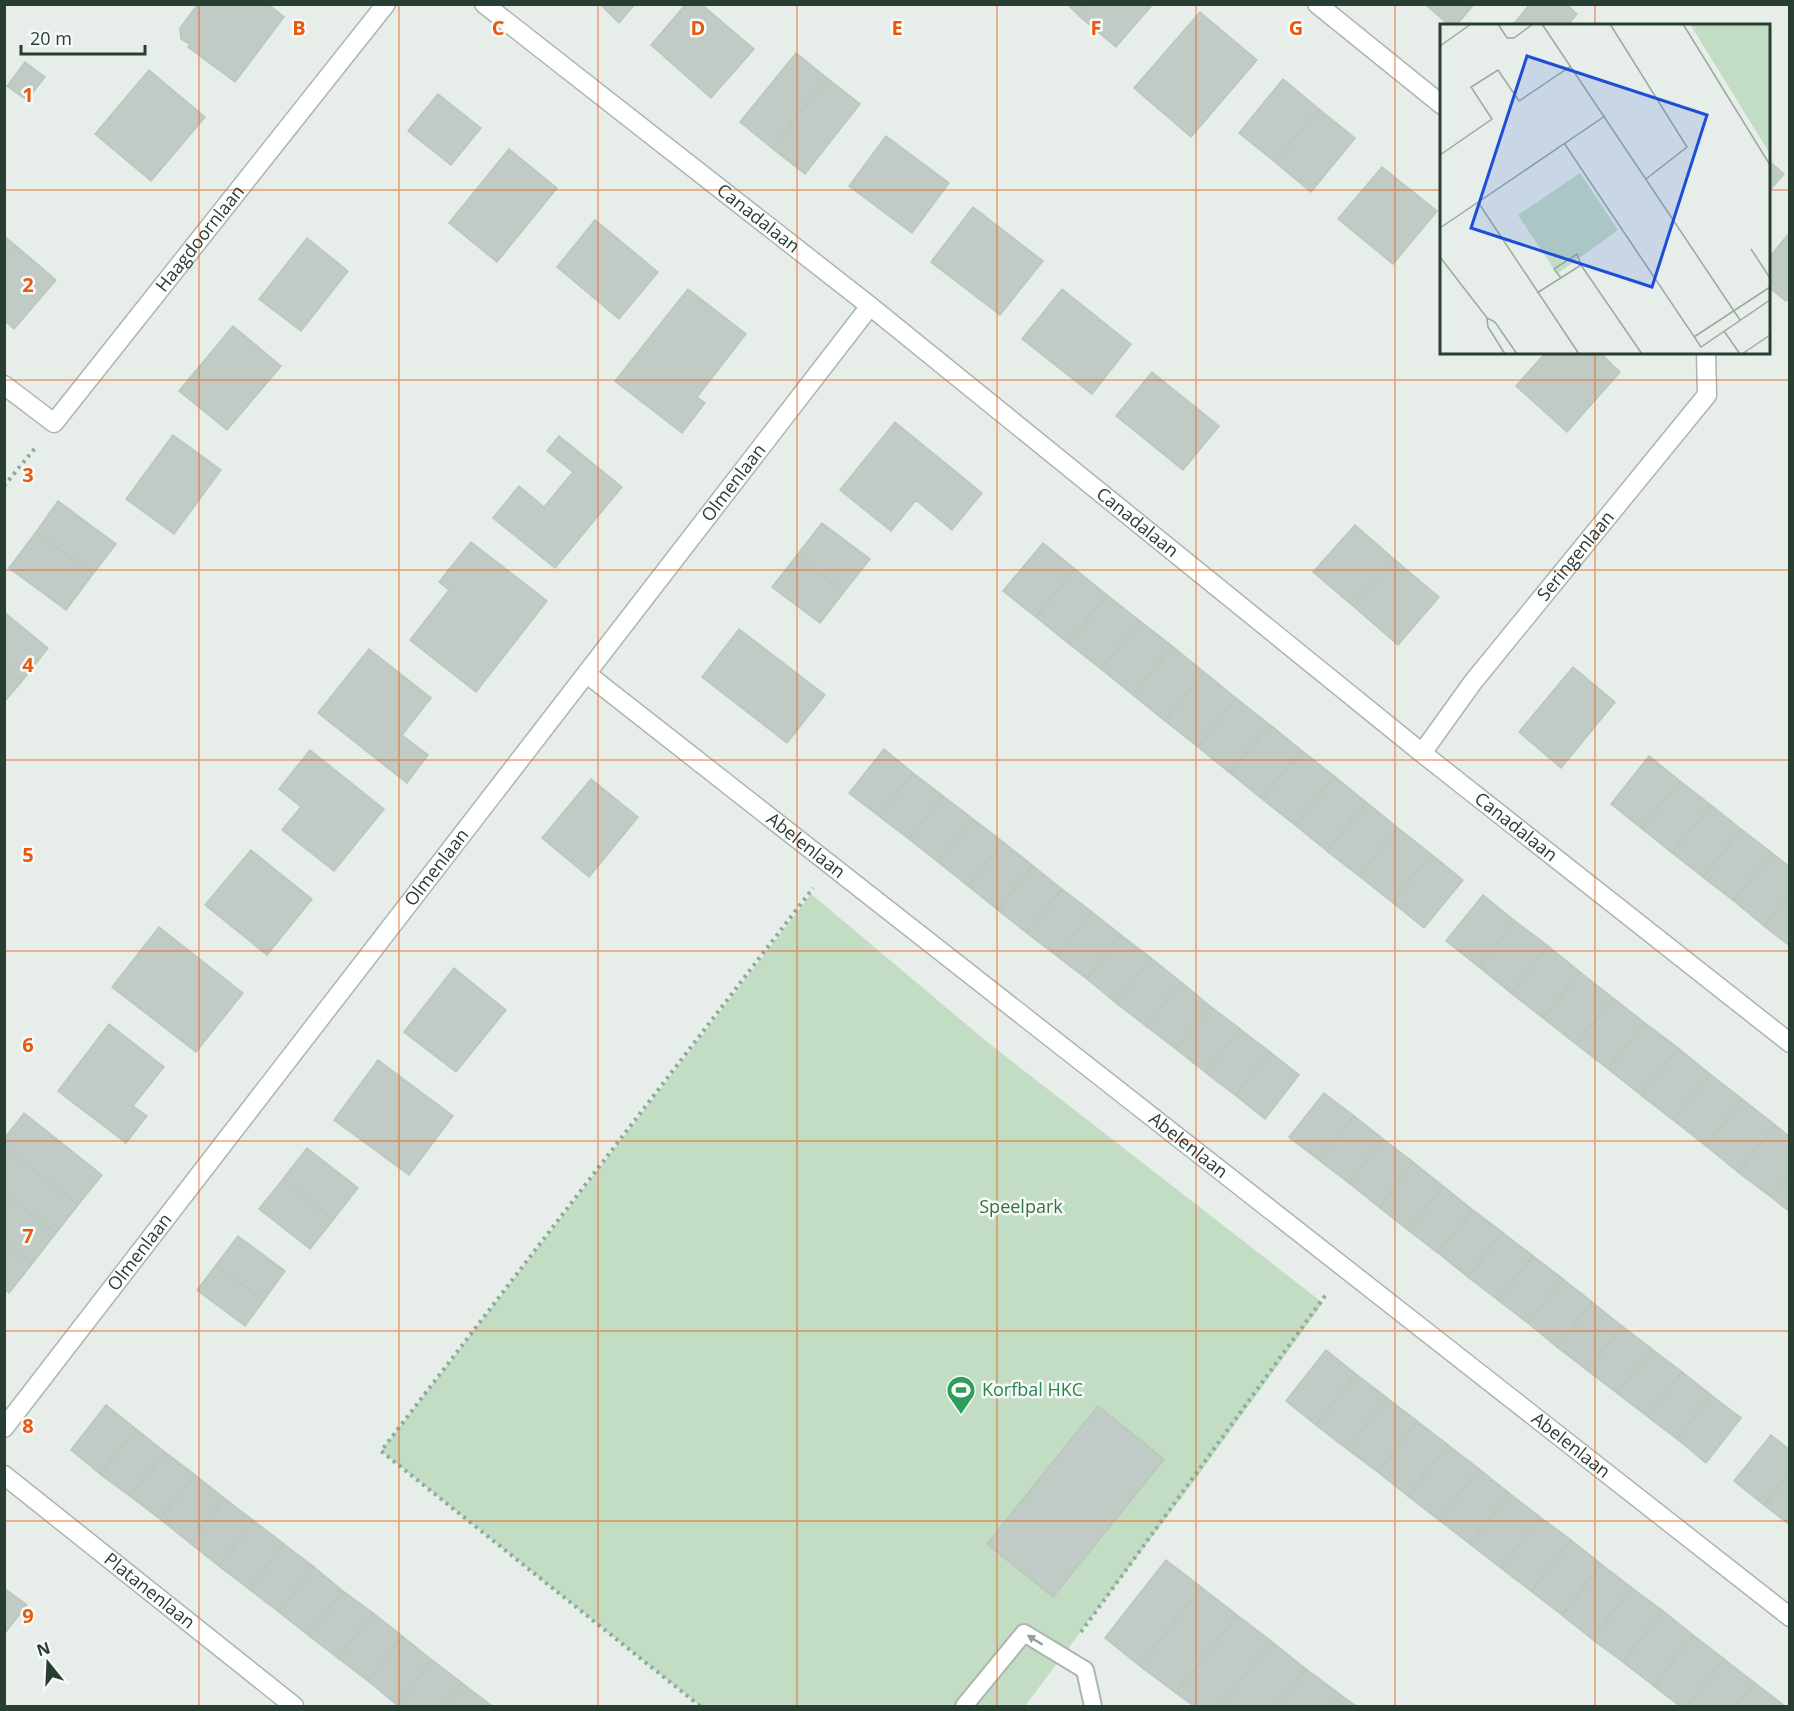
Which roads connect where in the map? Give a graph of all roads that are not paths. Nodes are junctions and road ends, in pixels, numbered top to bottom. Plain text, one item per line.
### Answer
1 (386, 4) edge
2 (484, 4) edge
3 (1317, 4) edge
4 (1440, 103) edge
5 (870, 306) junction
6 (1706, 354) edge
7 (4, 385) edge
8 (587, 674) junction
9 (1422, 753) junction
10 (1790, 1043) edge
11 (4, 1428) edge
12 (4, 1475) edge
13 (1790, 1617) edge
14 (294, 1707) edge
15 (964, 1707) edge
16 (1093, 1707) edge

1 - 7 street, Haagdoornlaan
2 - 5 street, Canadalaan
3 - 4 street
5 - 8 street, Olmenlaan
5 - 9 street, Canadalaan
6 - 9 street, Seringenlaan
8 - 11 street, Olmenlaan
8 - 13 street, Abelenlaan
9 - 10 street, Canadalaan
12 - 14 street, Platanenlaan
16 -> 15 lane

